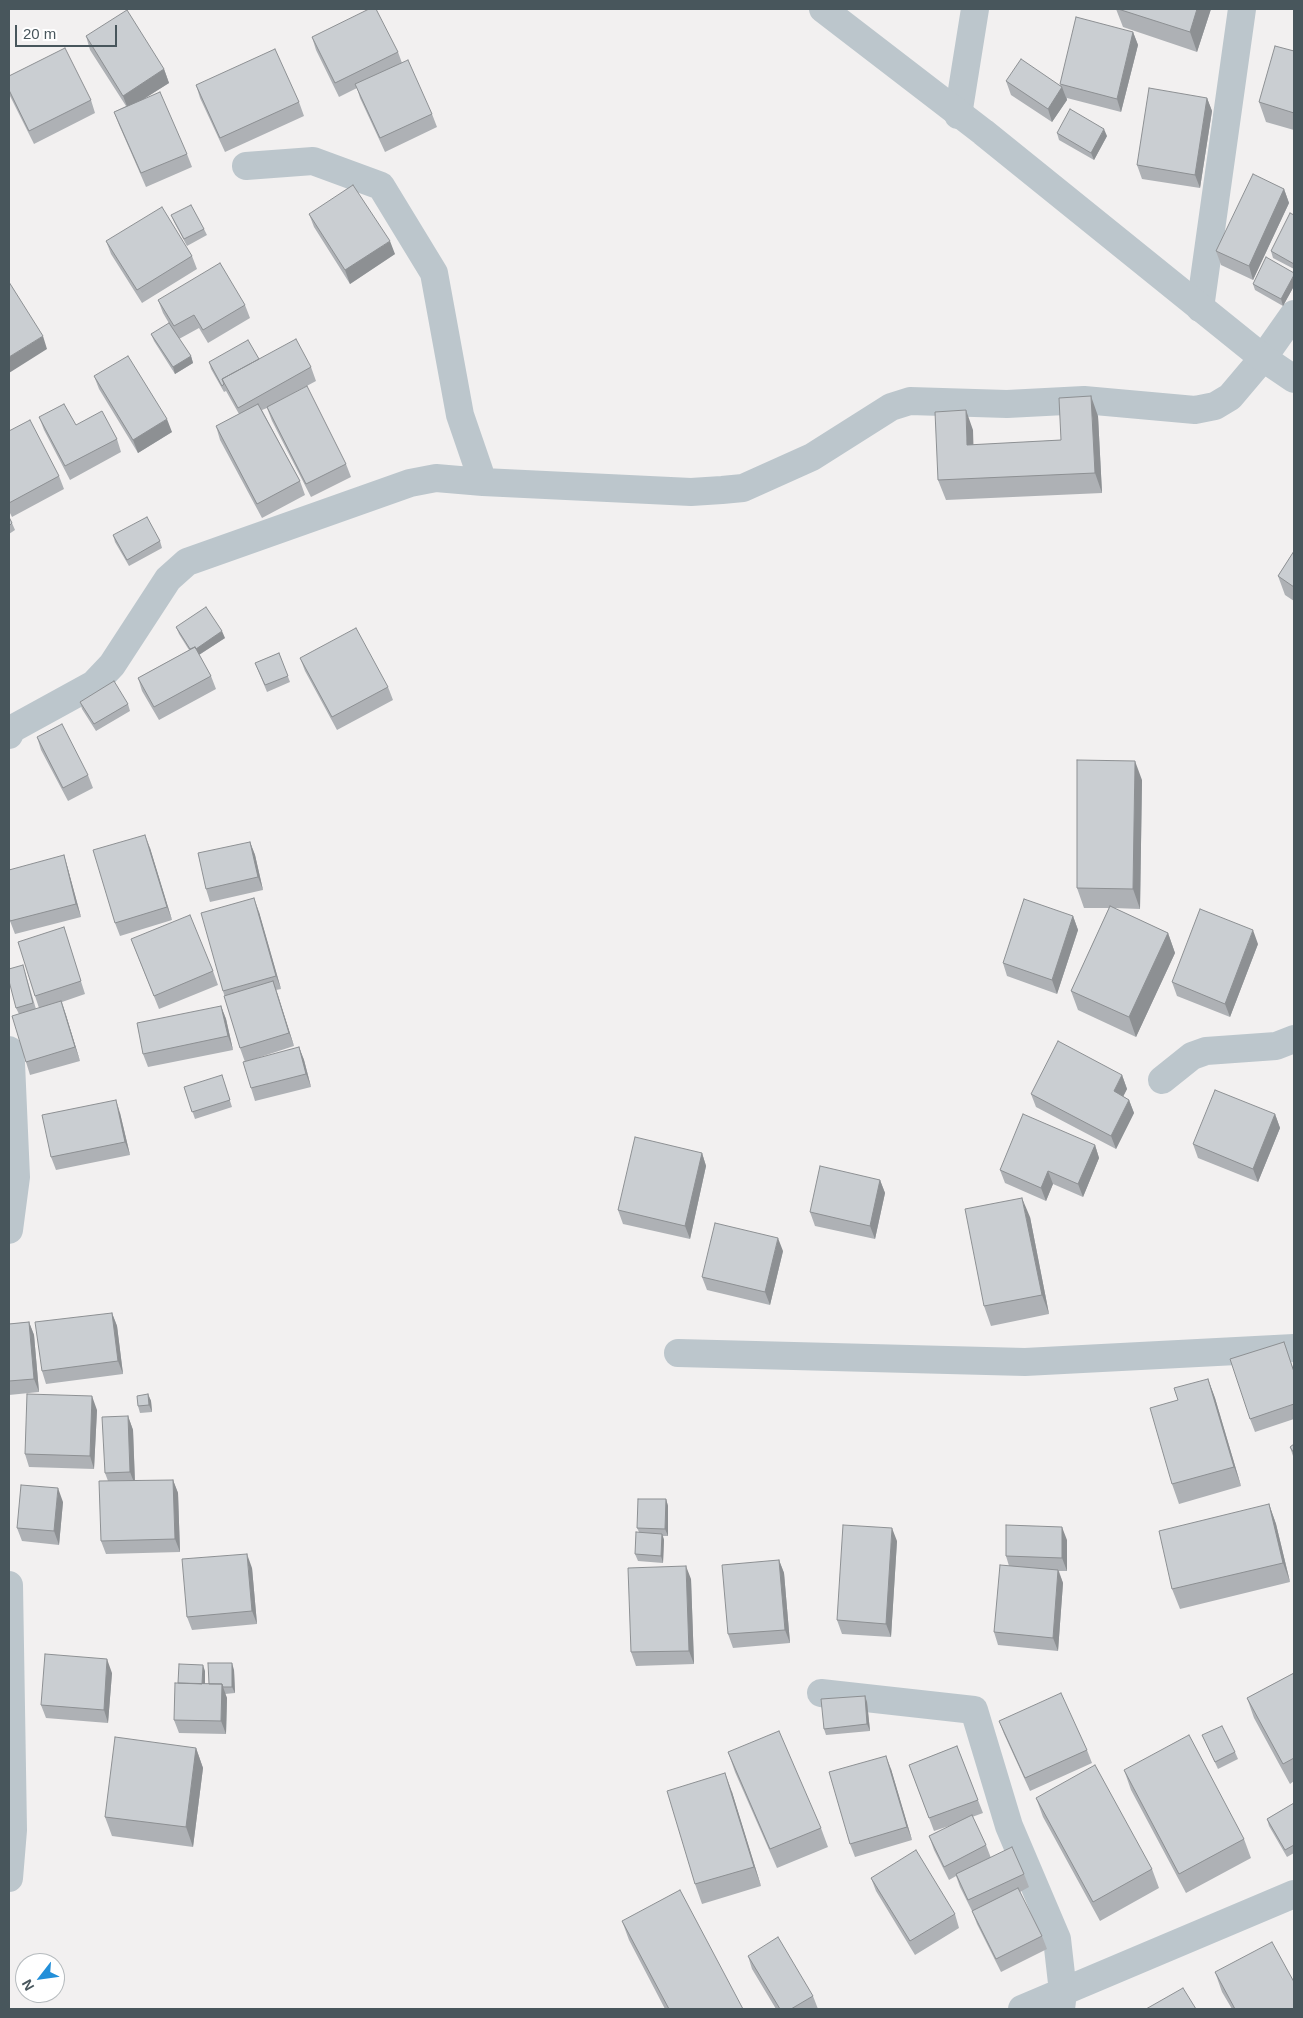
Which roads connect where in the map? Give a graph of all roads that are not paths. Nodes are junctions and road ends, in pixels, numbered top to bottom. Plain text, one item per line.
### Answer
1 (823, 9) edge
2 (975, 9) edge
3 (1242, 9) edge
4 (958, 115) junction
5 (246, 166) dead end
6 (1200, 308) junction
7 (1294, 314) edge
8 (1264, 358) junction
9 (1294, 379) edge
10 (483, 482) junction
11 (10, 729) edge
12 (1294, 1039) edge
13 (9, 1050) edge
14 (1162, 1080) dead end
15 (9, 1230) edge
16 (1294, 1348) edge
17 (678, 1352) dead end
18 (9, 1585) edge
19 (820, 1693) dead end
20 (9, 1878) edge
21 (1294, 1894) edge
22 (1062, 2001) edge
23 (1022, 2009) edge

1 - 4 street
2 - 4 street
3 - 6 street
4 - 6 street
5 - 10 street
6 - 8 street
7 - 8 street
8 - 9 street
8 - 10 street
10 - 11 street
12 - 14 street
13 - 15 street
16 - 17 street
18 - 20 street
19 - 22 street
21 - 22 street
22 - 23 street

